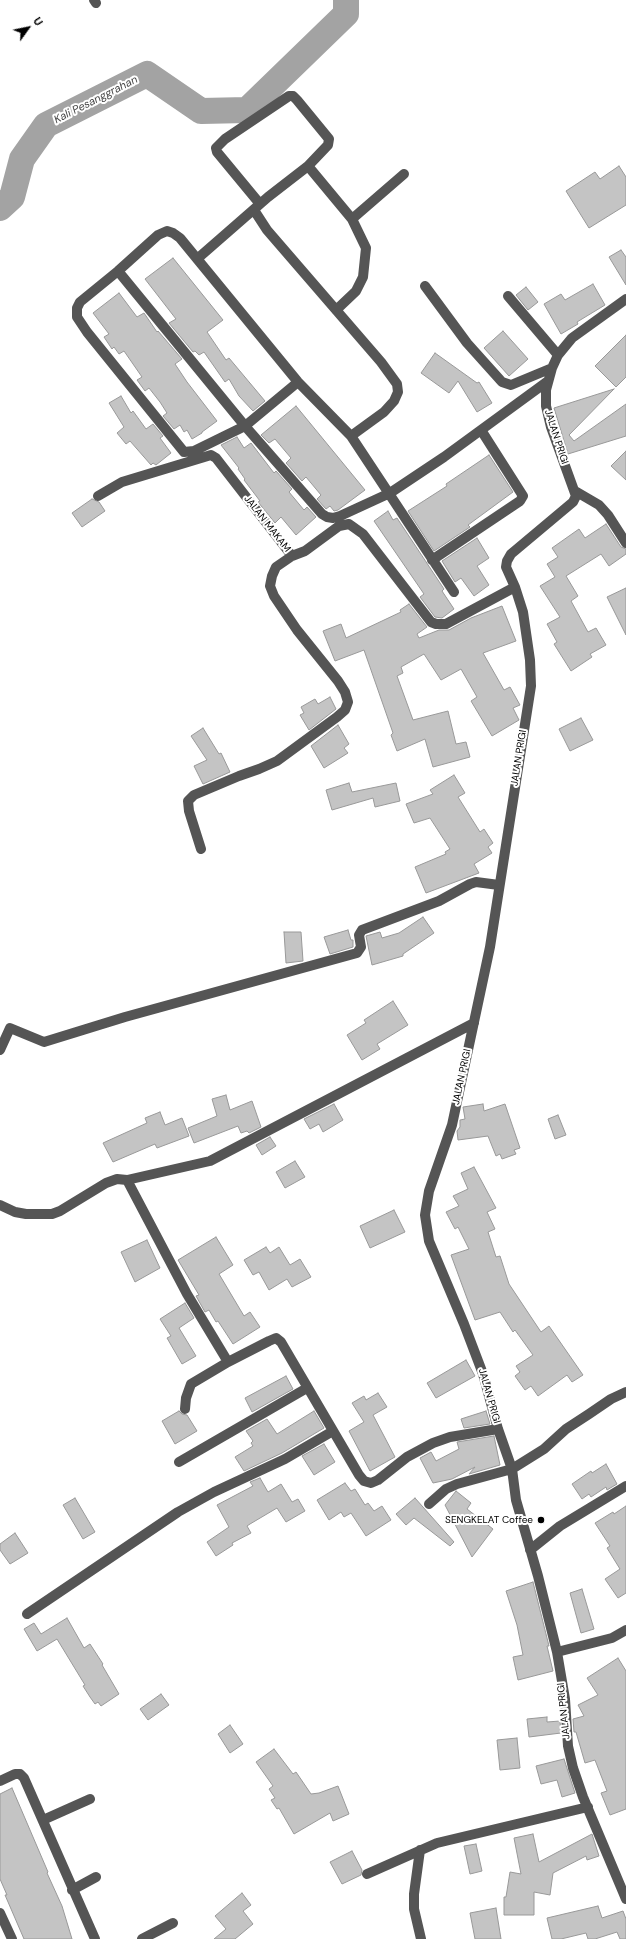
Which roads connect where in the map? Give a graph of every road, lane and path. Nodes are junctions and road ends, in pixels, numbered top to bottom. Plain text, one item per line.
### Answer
1 (308, 166) junction
2 (404, 174) dead end
3 (257, 207) junction
4 (352, 218) junction
5 (197, 259) junction
6 (118, 272) junction
7 (425, 286) dead end
8 (508, 296) dead end
9 (626, 299) edge
10 (336, 310) junction
11 (558, 355) junction
12 (552, 368) junction
13 (548, 381) junction
14 (298, 382) junction
15 (245, 426) junction
16 (481, 430) junction
17 (351, 436) junction
18 (575, 491) junction
19 (390, 493) junction
20 (98, 496) dead end
21 (626, 543) edge
22 (292, 556) junction
23 (432, 560) junction
24 (515, 587) junction
25 (454, 592) dead end
26 (201, 848) dead end
27 (499, 885) junction
28 (474, 1023) junction
29 (0, 1050) edge
30 (127, 1180) junction
31 (0, 1205) edge
32 (228, 1362) junction
33 (307, 1388) junction
34 (626, 1392) edge
35 (185, 1409) dead end
36 (498, 1429) junction
37 (333, 1431) junction
38 (179, 1462) dead end
39 (512, 1468) junction
40 (626, 1486) edge
41 (429, 1504) dead end
42 (530, 1550) junction
43 (27, 1614) dead end
44 (626, 1630) edge
45 (557, 1652) junction
46 (0, 1781) edge
47 (90, 1798) dead end
48 (588, 1807) junction
49 (43, 1820) junction
50 (420, 1850) junction
51 (367, 1874) dead end
52 (96, 1877) dead end
53 (72, 1890) junction
54 (626, 1899) edge
55 (0, 1913) edge
56 (174, 1923) dead end
57 (12, 1939) edge
58 (95, 1939) edge
59 (142, 1939) edge
60 (421, 1939) edge

1 - 3 street
1 - 3 street
1 - 4 street
2 - 4 street
3 - 5 street
3 - 10 street
4 - 10 street
5 - 6 street
5 - 14 street
6 - 15 street
6 - 15 street
7 - 12 street
8 - 11 street
9 - 11 street, JALAN PRIGI
10 - 17 street
11 - 12 street, JALAN PRIGI
12 - 13 street, JALAN PRIGI
13 - 16 street
13 - 18 street, JALAN PRIGI
14 - 15 street
14 - 17 street
15 - 19 street
16 - 19 street
16 - 23 street
17 - 19 street
18 - 21 street
18 - 24 street, JALAN PRIGI
19 - 23 street
20 - 22 street, JALAN MAKAM
22 - 24 street, JALAN MAKAM
22 - 26 street
23 - 25 street
24 - 27 street, JALAN PRIGI
27 - 28 street, JALAN PRIGI
27 - 29 street
28 - 30 street
28 - 36 street, JALAN PRIGI
30 - 31 street
30 - 32 street
32 - 33 street
32 - 35 street
33 - 37 street
33 - 38 street
34 - 39 street
36 - 37 street
36 - 39 street, JALAN PRIGI
37 - 43 street
39 - 41 street
39 - 42 street, JALAN PRIGI
40 - 42 street
42 - 45 street, JALAN PRIGI
44 - 45 street
45 - 48 street, JALAN PRIGI
46 - 49 street
47 - 49 street
48 - 50 street
48 - 54 street, JALAN PRIGI
49 - 53 street
50 - 51 street
50 - 60 street
52 - 53 street
53 - 58 street
55 - 57 street
56 - 59 street

